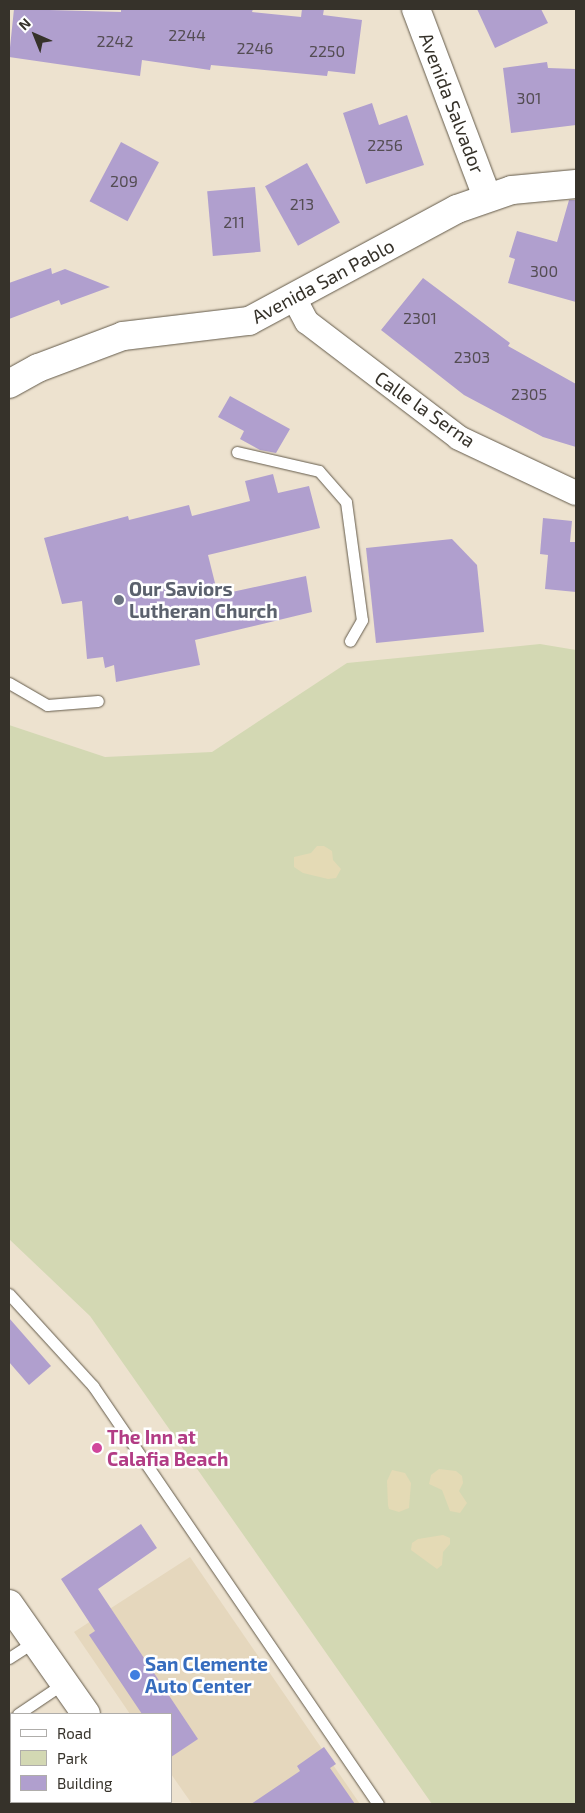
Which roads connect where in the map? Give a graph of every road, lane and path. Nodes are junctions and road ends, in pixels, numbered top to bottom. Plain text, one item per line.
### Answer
1 (416, 9) edge
2 (576, 184) edge
3 (488, 197) junction
4 (294, 298) junction
5 (9, 384) edge
6 (237, 452) dead end
7 (576, 494) edge
8 (350, 641) dead end
9 (9, 683) edge
10 (98, 701) dead end
11 (9, 1294) edge
12 (9, 1604) edge
13 (35, 1641) junction
14 (9, 1658) edge
15 (64, 1683) junction
16 (19, 1713) edge
17 (85, 1713) edge
18 (378, 1804) edge

1 - 3 street, Avenida Salvador
2 - 3 street, Avenida San Pablo
3 - 4 street, Avenida San Pablo
4 - 5 street, Avenida San Pablo
4 - 7 street, Calle la Serna
6 - 8 lane
9 - 10 lane
11 - 18 lane
12 - 13 street
13 - 14 lane
13 - 15 street
15 - 16 lane
15 - 17 street

